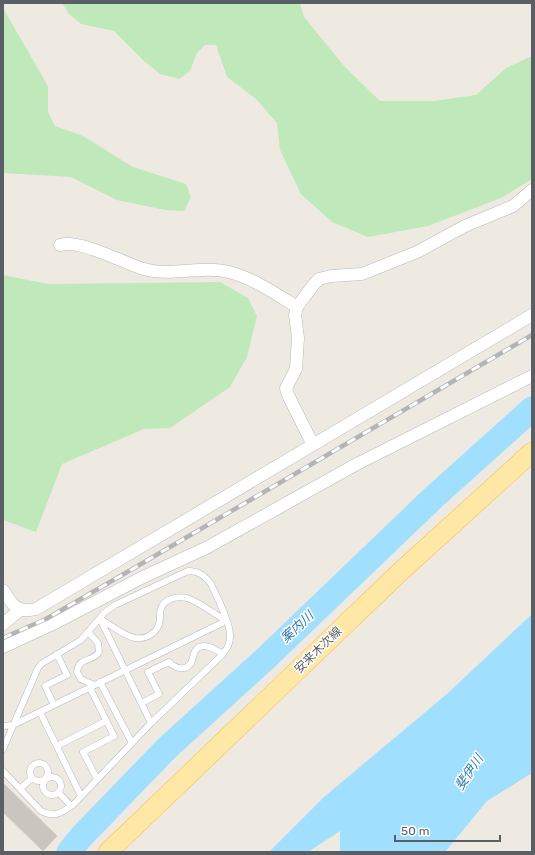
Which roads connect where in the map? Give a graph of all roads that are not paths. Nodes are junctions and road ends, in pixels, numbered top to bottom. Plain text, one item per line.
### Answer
1 (532, 190) edge
2 (60, 245) dead end
3 (297, 307) junction
4 (532, 315) edge
5 (532, 376) edge
6 (313, 445) junction
7 (532, 452) edge
8 (3, 590) edge
9 (20, 610) junction
10 (100, 619) junction
11 (226, 621) junction
12 (3, 624) edge
13 (88, 633) junction
14 (3, 647) edge
15 (57, 654) junction
16 (223, 654) junction
17 (126, 670) junction
18 (100, 682) junction
19 (92, 687) junction
20 (142, 703) junction
21 (54, 705) junction
22 (40, 712) junction
23 (106, 721) junction
24 (151, 723) junction
25 (13, 725) junction
26 (3, 726) edge
27 (132, 743) junction
28 (57, 746) junction
29 (3, 749) edge
30 (3, 770) edge
31 (32, 778) dead end
32 (97, 779) junction
33 (20, 789) junction
34 (58, 792) dead end
35 (81, 796) junction
36 (71, 806) junction
37 (108, 852) edge

1 - 3 street
2 - 3 street
3 - 6 street
4 - 6 street
5 - 14 street
6 - 9 street
7 - 37 main road, 安来木次線
8 - 9 street
9 - 12 street
10 - 11 lane
10 - 11 lane
10 - 13 lane
10 - 17 lane
11 - 16 lane
11 - 17 lane
13 - 15 lane
13 - 19 lane
15 - 21 lane
15 - 25 lane
16 - 20 lane
16 - 24 lane
17 - 18 lane
17 - 20 lane
18 - 19 lane
18 - 27 lane
19 - 21 lane
19 - 23 lane
20 - 24 lane
21 - 22 lane
22 - 25 lane
22 - 28 lane
23 - 28 lane
23 - 32 lane
24 - 27 lane
25 - 26 lane
25 - 29 lane
27 - 32 lane
28 - 35 lane
30 - 33 lane
31 - 33 lane
32 - 35 lane
33 - 36 lane
34 - 36 lane
35 - 36 lane

